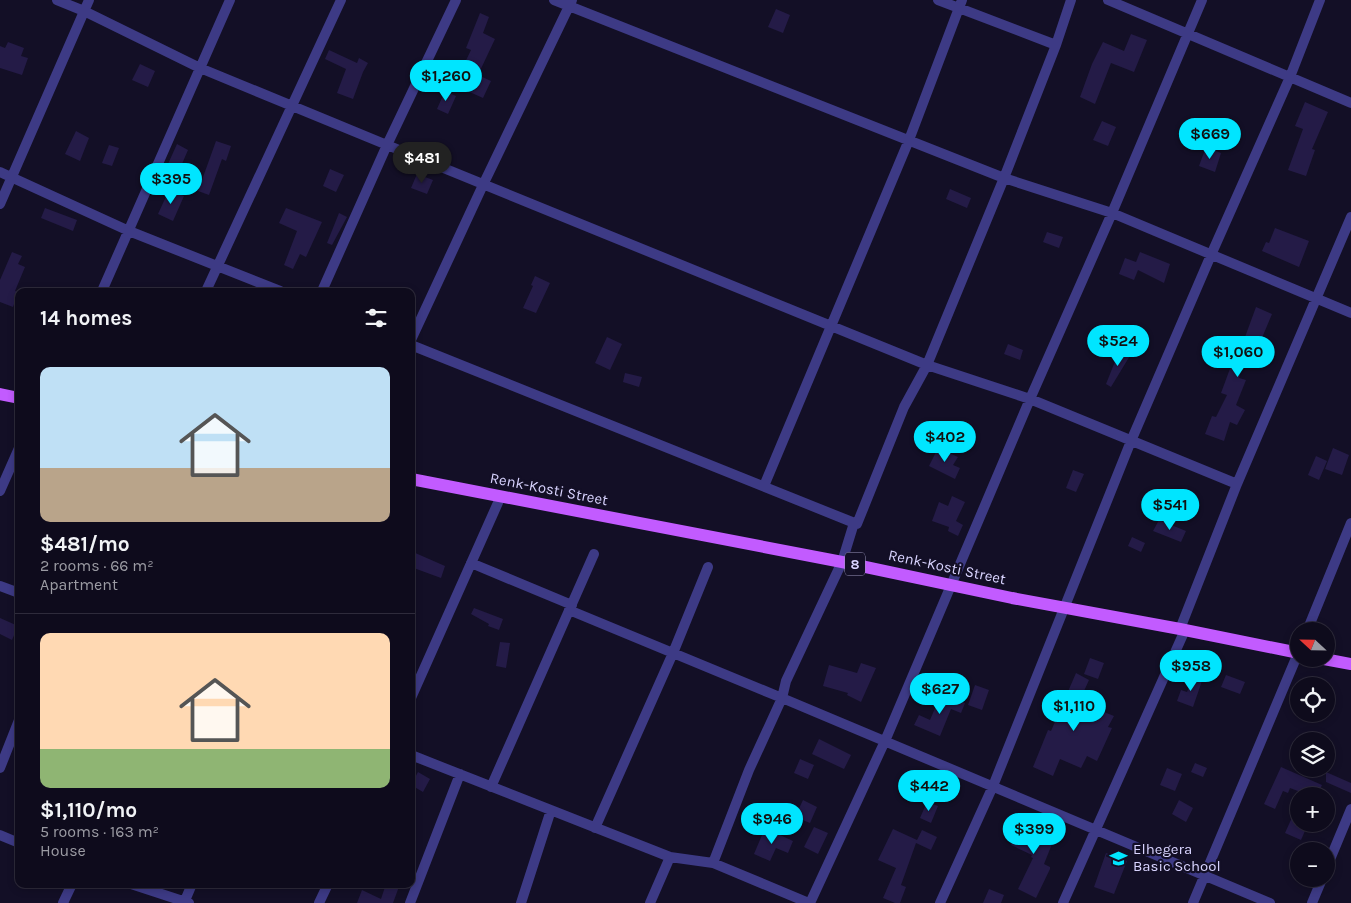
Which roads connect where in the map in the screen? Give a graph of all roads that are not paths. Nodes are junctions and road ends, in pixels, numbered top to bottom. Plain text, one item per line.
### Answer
1 (57, 0) edge
2 (89, 0) edge
3 (230, 0) edge
4 (341, 0) edge
5 (456, 0) edge
6 (554, 0) edge
7 (938, 0) edge
8 (1071, 0) edge
9 (1108, 0) edge
10 (1202, 0) edge
11 (1320, 0) edge
12 (571, 3) edge
13 (960, 4) edge
14 (84, 11) junction
15 (1187, 34) junction
16 (1056, 45) junction
17 (200, 68) junction
18 (1290, 77) junction
19 (1351, 103) edge
20 (291, 105) junction
21 (909, 140) junction
22 (387, 146) junction
23 (0, 172) edge
24 (12, 177) junction
25 (1004, 178) junction
26 (483, 185) junction
27 (0, 204) edge
28 (1112, 214) junction
29 (1351, 218) edge
30 (129, 231) junction
31 (1211, 255) junction
32 (218, 266) junction
33 (103, 288) edge
34 (207, 288) edge
35 (273, 288) edge
36 (323, 288) edge
37 (1316, 298) junction
38 (1351, 313) edge
39 (830, 326) junction
40 (415, 331) edge
41 (415, 347) edge
42 (927, 366) junction
43 (0, 394) edge
44 (15, 397) edge
45 (1030, 399) junction
46 (1131, 441) junction
47 (15, 457) edge
48 (415, 480) edge
49 (1237, 484) junction
50 (764, 486) junction
51 (0, 491) edge
52 (501, 496) junction
53 (1351, 523) edge
54 (857, 524) junction
55 (594, 554) dead end
56 (842, 562) junction
57 (471, 563) junction
58 (708, 567) dead end
59 (952, 584) junction
60 (0, 586) edge
61 (15, 592) edge
62 (570, 607) junction
63 (1065, 607) junction
64 (1311, 622) edge
65 (1183, 629) junction
66 (1290, 651) edge
67 (673, 653) junction
68 (1335, 661) edge
69 (1351, 664) edge
70 (1292, 668) edge
71 (415, 689) edge
72 (782, 698) junction
73 (15, 730) edge
74 (885, 741) junction
75 (415, 757) edge
76 (0, 768) edge
77 (460, 774) junction
78 (993, 786) junction
79 (491, 787) junction
80 (1351, 809) edge
81 (550, 810) junction
82 (595, 828) junction
83 (1096, 830) junction
84 (0, 836) edge
85 (15, 842) edge
86 (1335, 847) edge
87 (670, 857) junction
88 (713, 863) junction
89 (1204, 875) junction
90 (1319, 887) edge
91 (70, 888) edge
92 (143, 888) edge
93 (191, 888) edge
94 (326, 888) edge
95 (788, 899) edge
96 (186, 902) edge
97 (63, 903) edge
98 (319, 903) edge
99 (410, 903) edge
100 (521, 903) edge
101 (650, 903) edge
102 (809, 903) edge
103 (940, 903) edge
104 (1063, 903) edge
105 (1192, 903) edge
106 (1270, 903) edge
107 (1312, 903) edge

1 - 14 street
2 - 14 street
3 - 17 street
4 - 20 street
5 - 22 street
6 - 12 street
7 - 13 street
8 - 16 street
9 - 15 street
10 - 15 street
11 - 18 street
12 - 21 street
12 - 26 street
13 - 16 street
13 - 21 street
14 - 17 street
14 - 24 street
15 - 18 street
15 - 28 street
16 - 25 street
17 - 20 street
17 - 30 street
18 - 19 street
18 - 31 street
20 - 22 street
20 - 32 street
21 - 25 street
21 - 39 street
22 - 26 street
22 - 36 street
23 - 24 street
24 - 27 street
24 - 30 street
25 - 28 street
25 - 42 street
26 - 39 street
26 - 40 street
28 - 31 street
28 - 45 street
29 - 37 street
30 - 32 street
30 - 33 street
31 - 37 street
31 - 46 street
32 - 34 street
32 - 35 street
37 - 38 street
37 - 49 street
39 - 42 street
39 - 50 street
41 - 50 street
42 - 45 street
42 - 54 street
43 - 44 main road
45 - 46 street
45 - 59 street
46 - 49 street
46 - 63 street
47 - 51 street
48 - 52 main road, Renk-Kosti Street / 8
49 - 65 street
50 - 54 street
52 - 56 main road, Renk-Kosti Street / 8
52 - 57 street
53 - 64 street
54 - 56 street
55 - 62 street
56 - 59 main road, Renk-Kosti Street / 8
56 - 72 street
57 - 62 street
57 - 71 street
58 - 67 street
59 - 63 main road, Renk-Kosti Street / 8
59 - 74 street
60 - 61 street
62 - 67 street
62 - 79 street
63 - 65 main road, Renk-Kosti Street / 8
63 - 78 street
65 - 66 main road, Renk-Kosti Street / 8
65 - 83 street
67 - 72 street
67 - 82 street
68 - 69 main road
70 - 89 street
72 - 74 street
72 - 88 street
73 - 76 street
74 - 78 street
74 - 102 street
75 - 77 street
77 - 79 street
77 - 99 street
78 - 83 street
78 - 103 street
79 - 81 street
80 - 86 street
81 - 82 street
81 - 100 street
82 - 87 street
83 - 89 street
83 - 104 street
84 - 85 street
87 - 88 street
87 - 101 street
88 - 95 street
89 - 105 street
89 - 106 street
90 - 107 street
91 - 97 street
92 - 96 street
93 - 96 street
94 - 98 street
95 - 102 street

